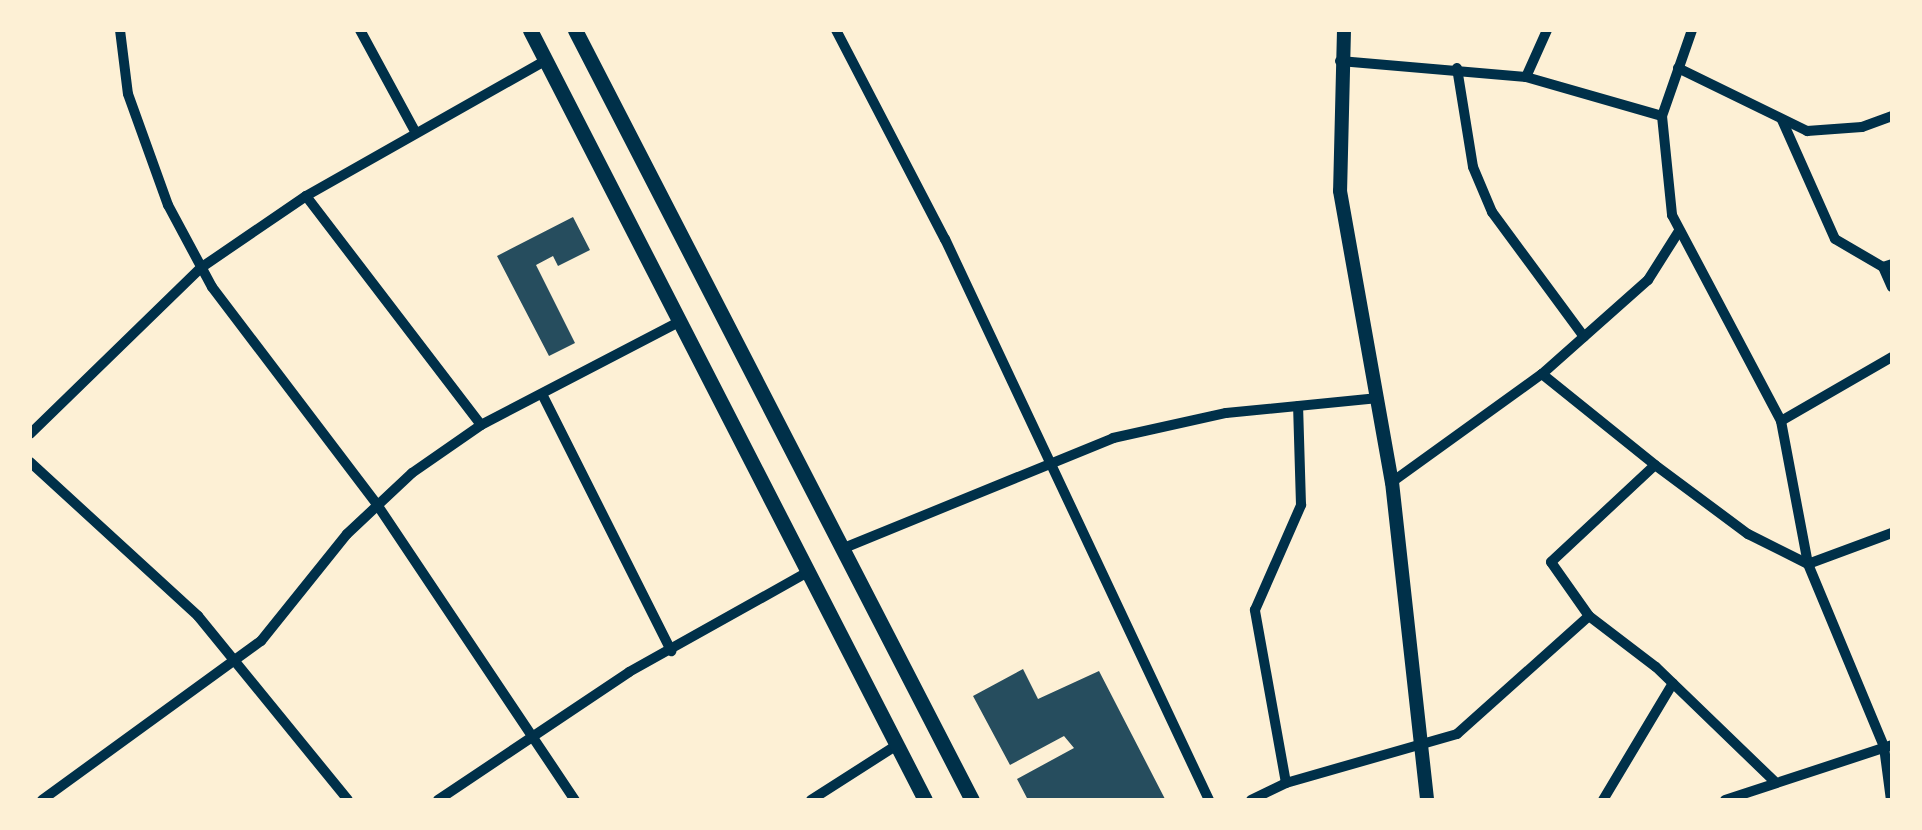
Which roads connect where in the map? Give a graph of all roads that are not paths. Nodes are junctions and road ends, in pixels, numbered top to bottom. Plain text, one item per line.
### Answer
1 (120, 30) edge
2 (360, 30) edge
3 (530, 30) edge
4 (576, 30) edge
5 (836, 30) edge
6 (1344, 30) edge
7 (1547, 30) edge
8 (1692, 30) edge
9 (546, 60) junction
10 (1339, 61) junction
11 (1457, 68) junction
12 (1678, 68) junction
13 (1526, 77) junction
14 (1662, 116) junction
15 (1892, 116) edge
16 (1782, 119) junction
17 (416, 133) junction
18 (306, 196) junction
19 (1680, 231) junction
20 (1888, 265) edge
21 (202, 267) junction
22 (1892, 287) edge
23 (679, 322) junction
24 (1584, 337) junction
25 (1892, 357) edge
26 (1542, 374) junction
27 (542, 394) junction
28 (1378, 398) junction
29 (1298, 406) junction
30 (1781, 421) junction
31 (481, 424) junction
32 (30, 434) edge
33 (1045, 461) junction
34 (30, 462) edge
35 (1656, 464) junction
36 (1392, 482) junction
37 (378, 506) junction
38 (1892, 533) edge
39 (844, 548) junction
40 (1808, 564) junction
41 (808, 572) junction
42 (1589, 616) junction
43 (671, 651) junction
44 (239, 659) junction
45 (1672, 683) junction
46 (532, 736) junction
47 (1422, 742) junction
48 (897, 745) junction
49 (1888, 746) edge
50 (1774, 781) junction
51 (1286, 783) junction
52 (42, 800) edge
53 (348, 800) edge
54 (438, 800) edge
55 (575, 800) edge
56 (810, 800) edge
57 (926, 800) edge
58 (972, 800) edge
59 (1209, 800) edge
60 (1251, 800) edge
61 (1428, 800) edge
62 (1603, 800) edge
63 (1725, 800) edge
64 (1891, 800) edge

1 - 21 street
2 - 17 street
3 - 9 main road
4 - 39 main road
5 - 33 street
6 - 10 main road
7 - 13 street
8 - 12 street
9 - 17 street
9 - 23 main road
10 - 11 street
10 - 28 main road
11 - 13 street
11 - 24 street
12 - 14 street
12 - 16 street
13 - 14 street
14 - 19 street
15 - 16 street
16 - 20 street
17 - 18 street
18 - 21 street
18 - 31 street
19 - 24 street
19 - 30 street
20 - 22 street
21 - 32 street
21 - 37 street
23 - 27 street
23 - 41 main road
24 - 26 street
25 - 30 street
26 - 35 street
26 - 36 street
27 - 31 street
27 - 43 street
28 - 29 street
28 - 36 main road
29 - 33 street
29 - 51 street
30 - 40 street
31 - 37 street
33 - 39 street
33 - 59 street
34 - 44 street
35 - 40 street
35 - 42 street
36 - 47 main road
37 - 44 street
37 - 46 street
38 - 40 street
39 - 58 main road
40 - 49 street
41 - 43 street
41 - 48 main road
42 - 45 street
42 - 47 street
43 - 46 street
44 - 52 street
44 - 53 street
45 - 50 street
45 - 62 street
46 - 54 street
46 - 55 street
47 - 51 street
47 - 61 main road
48 - 56 street
48 - 57 main road
49 - 50 street
49 - 64 street
50 - 63 street
51 - 60 street

